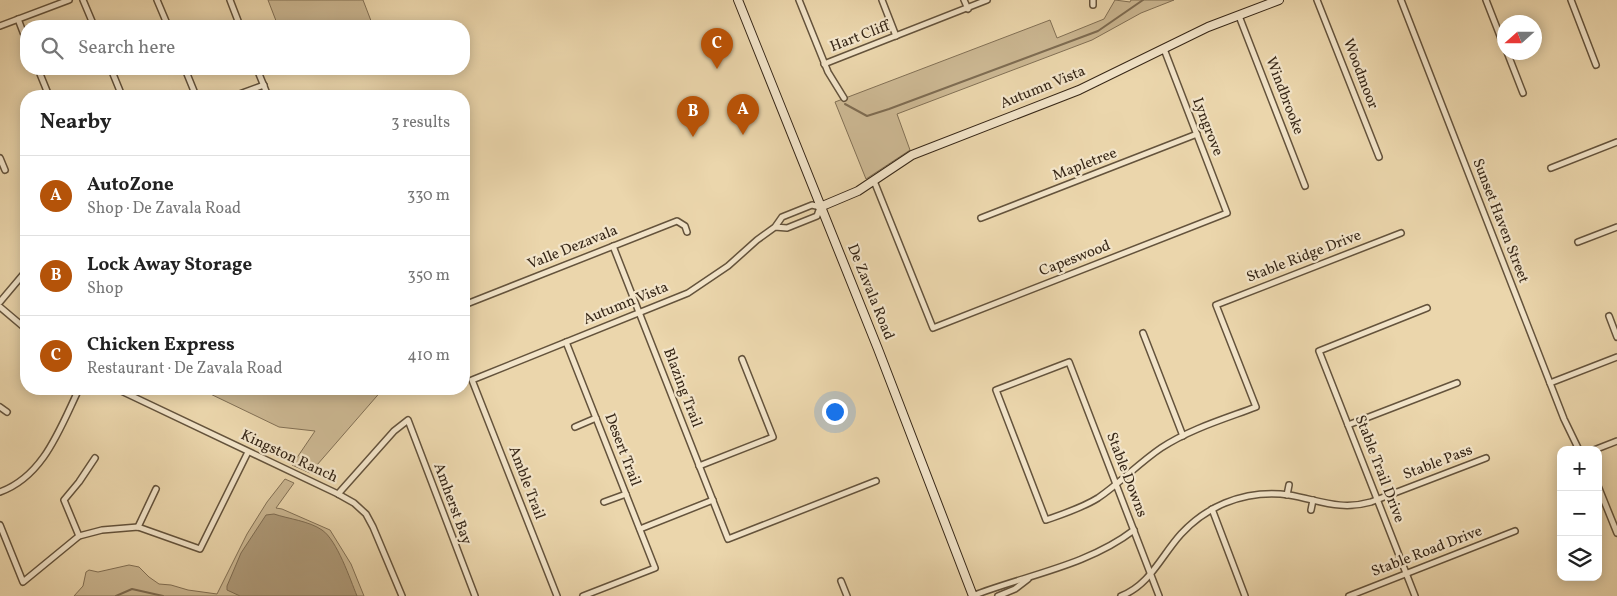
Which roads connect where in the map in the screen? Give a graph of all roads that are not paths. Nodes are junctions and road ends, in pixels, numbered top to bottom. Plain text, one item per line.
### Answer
1 (69, 0) edge
2 (83, 0) edge
3 (158, 0) edge
4 (230, 0) edge
5 (738, 0) edge
6 (799, 0) edge
7 (882, 0) edge
8 (964, 0) edge
9 (987, 0) edge
10 (1279, 0) edge
11 (1317, 0) edge
12 (1401, 0) edge
13 (1486, 0) edge
14 (1571, 0) edge
15 (968, 9) junction
16 (1239, 16) junction
17 (18, 20) junction
18 (91, 20) edge
19 (166, 20) edge
20 (238, 20) edge
21 (20, 25) edge
22 (0, 26) edge
23 (1497, 28) edge
24 (896, 36) junction
25 (1164, 49) junction
26 (1510, 60) edge
27 (824, 64) junction
28 (1596, 65) dead end
29 (40, 75) edge
30 (113, 75) edge
31 (187, 75) edge
32 (260, 75) edge
33 (264, 85) junction
34 (47, 90) edge
35 (120, 90) edge
36 (194, 90) edge
37 (250, 90) edge
38 (266, 90) edge
39 (1523, 93) dead end
40 (844, 98) dead end
41 (1197, 134) junction
42 (1617, 142) edge
43 (1379, 157) dead end
44 (0, 158) edge
45 (1551, 168) dead end
46 (5, 170) dead end
47 (874, 181) junction
48 (1305, 186) dead end
49 (820, 207) junction
50 (1227, 213) joint
51 (981, 218) dead end
52 (775, 227) junction
53 (1617, 227) edge
54 (688, 232) dead end
55 (1401, 234) dead end
56 (1578, 242) dead end
57 (613, 246) junction
58 (20, 278) edge
59 (0, 302) edge
60 (470, 303) edge
61 (0, 307) edge
62 (1427, 308) dead end
63 (640, 313) junction
64 (1609, 316) dead end
65 (20, 324) edge
66 (1143, 333) dead end
67 (1617, 337) edge
68 (566, 342) junction
69 (1617, 357) edge
70 (742, 359) dead end
71 (472, 380) joint
72 (1456, 383) dead end
73 (1550, 384) junction
74 (76, 395) edge
75 (129, 395) edge
76 (0, 407) edge
77 (7, 412) dead end
78 (596, 418) junction
79 (1348, 425) junction
80 (575, 427) dead end
81 (1183, 436) junction
82 (1617, 441) edge
83 (1576, 446) edge
84 (1602, 447) edge
85 (248, 452) junction
86 (96, 458) dead end
87 (1486, 458) dead end
88 (699, 466) junction
89 (876, 481) dead end
90 (1116, 484) junction
91 (1289, 485) dead end
92 (156, 489) dead end
93 (1600, 491) edge
94 (0, 492) edge
95 (338, 494) junction
96 (626, 494) junction
97 (1288, 495) junction
98 (1377, 499) junction
99 (713, 500) junction
100 (1313, 500) junction
101 (604, 502) dead end
102 (1212, 510) junction
103 (1312, 510) dead end
104 (0, 525) edge
105 (138, 528) junction
106 (640, 529) junction
107 (1134, 530) junction
108 (1515, 531) dead end
109 (1617, 533) edge
110 (80, 536) junction
111 (1406, 573) junction
112 (1151, 574) junction
113 (1028, 579) junction
114 (841, 581) dead end
115 (402, 596) edge
116 (475, 596) edge
117 (557, 596) edge
118 (583, 596) edge
119 (847, 596) edge
120 (972, 596) edge
121 (998, 596) edge
122 (1121, 596) edge
123 (1159, 596) edge
124 (1245, 596) edge
125 (1348, 596) edge
126 (1415, 596) edge

1 - 17 street
2 - 18 street
3 - 19 street
4 - 20 street
5 - 49 main road, De Zavala Road
6 - 27 street
7 - 24 street
8 - 15 street
9 - 15 street, Hart Cliff
10 - 16 main road, Autumn Vista
11 - 43 street, Woodmoor
12 - 73 street, Sunset Haven Street
13 - 23 street
14 - 28 street
15 - 24 street, Hart Cliff
16 - 25 main road, Autumn Vista
16 - 48 street, Windbrooke
17 - 21 street
17 - 22 street
24 - 27 street, Hart Cliff
25 - 41 street, Lyngrove
25 - 47 main road, Autumn Vista
26 - 39 street
27 - 40 street
29 - 34 street
30 - 35 street
31 - 36 street
32 - 33 street
33 - 37 street
33 - 38 street
41 - 50 street, Lyngrove
41 - 51 street, Mapletree
42 - 45 street
44 - 46 street
47 - 49 main road, Autumn Vista
47 - 50 street, Capeswood
49 - 52 street, Autumn Vista
49 - 52 street, Autumn Vista
49 - 120 main road, De Zavala Road
52 - 63 street, Autumn Vista
53 - 56 street
54 - 57 street, Valle Dezavala
55 - 81 street, Stable Ridge Drive
57 - 60 street, Valle Dezavala
57 - 63 street, Blazing Trail
58 - 59 street
61 - 65 street
62 - 79 street, Stable Trail Drive
63 - 68 street, Autumn Vista
63 - 88 street, Blazing Trail
64 - 67 street
66 - 81 street
68 - 71 street, Autumn Vista
68 - 78 street, Desert Trail
69 - 73 street
70 - 88 street
71 - 117 street, Amble Trail
72 - 79 street
73 - 83 street, Sunset Haven Street
74 - 94 street
75 - 85 street, Kingston Ranch
76 - 77 street
78 - 80 street
78 - 96 street, Desert Trail
79 - 98 street, Stable Trail Drive
81 - 90 street
82 - 84 street
85 - 95 street, Kingston Ranch
85 - 105 street
86 - 110 street
87 - 98 street, Stable Pass
88 - 99 street, Blazing Trail
89 - 99 street, Blazing Trail
90 - 90 street, Stable Downs
90 - 107 street, Stable Downs
91 - 97 street
92 - 105 street
93 - 109 street
95 - 115 street, Kingston Ranch
95 - 116 street, Amherst Bay
96 - 101 street
96 - 106 street, Desert Trail
97 - 100 street, Stable Pass
97 - 102 street, Stable Pass
98 - 100 street, Stable Pass
98 - 111 street, Stable Trail Drive
99 - 106 street
100 - 103 street
102 - 112 street, Stable Pass
102 - 124 street
104 - 110 street
105 - 110 street
106 - 118 street, Desert Trail
107 - 112 street, Stable Downs
107 - 113 street
108 - 111 street, Stable Road Drive
111 - 125 street, Stable Road Drive
111 - 126 street, Stable Trail Drive
112 - 122 street, Stable Pass
112 - 123 street, Stable Downs
113 - 120 street
113 - 121 street
114 - 119 street

